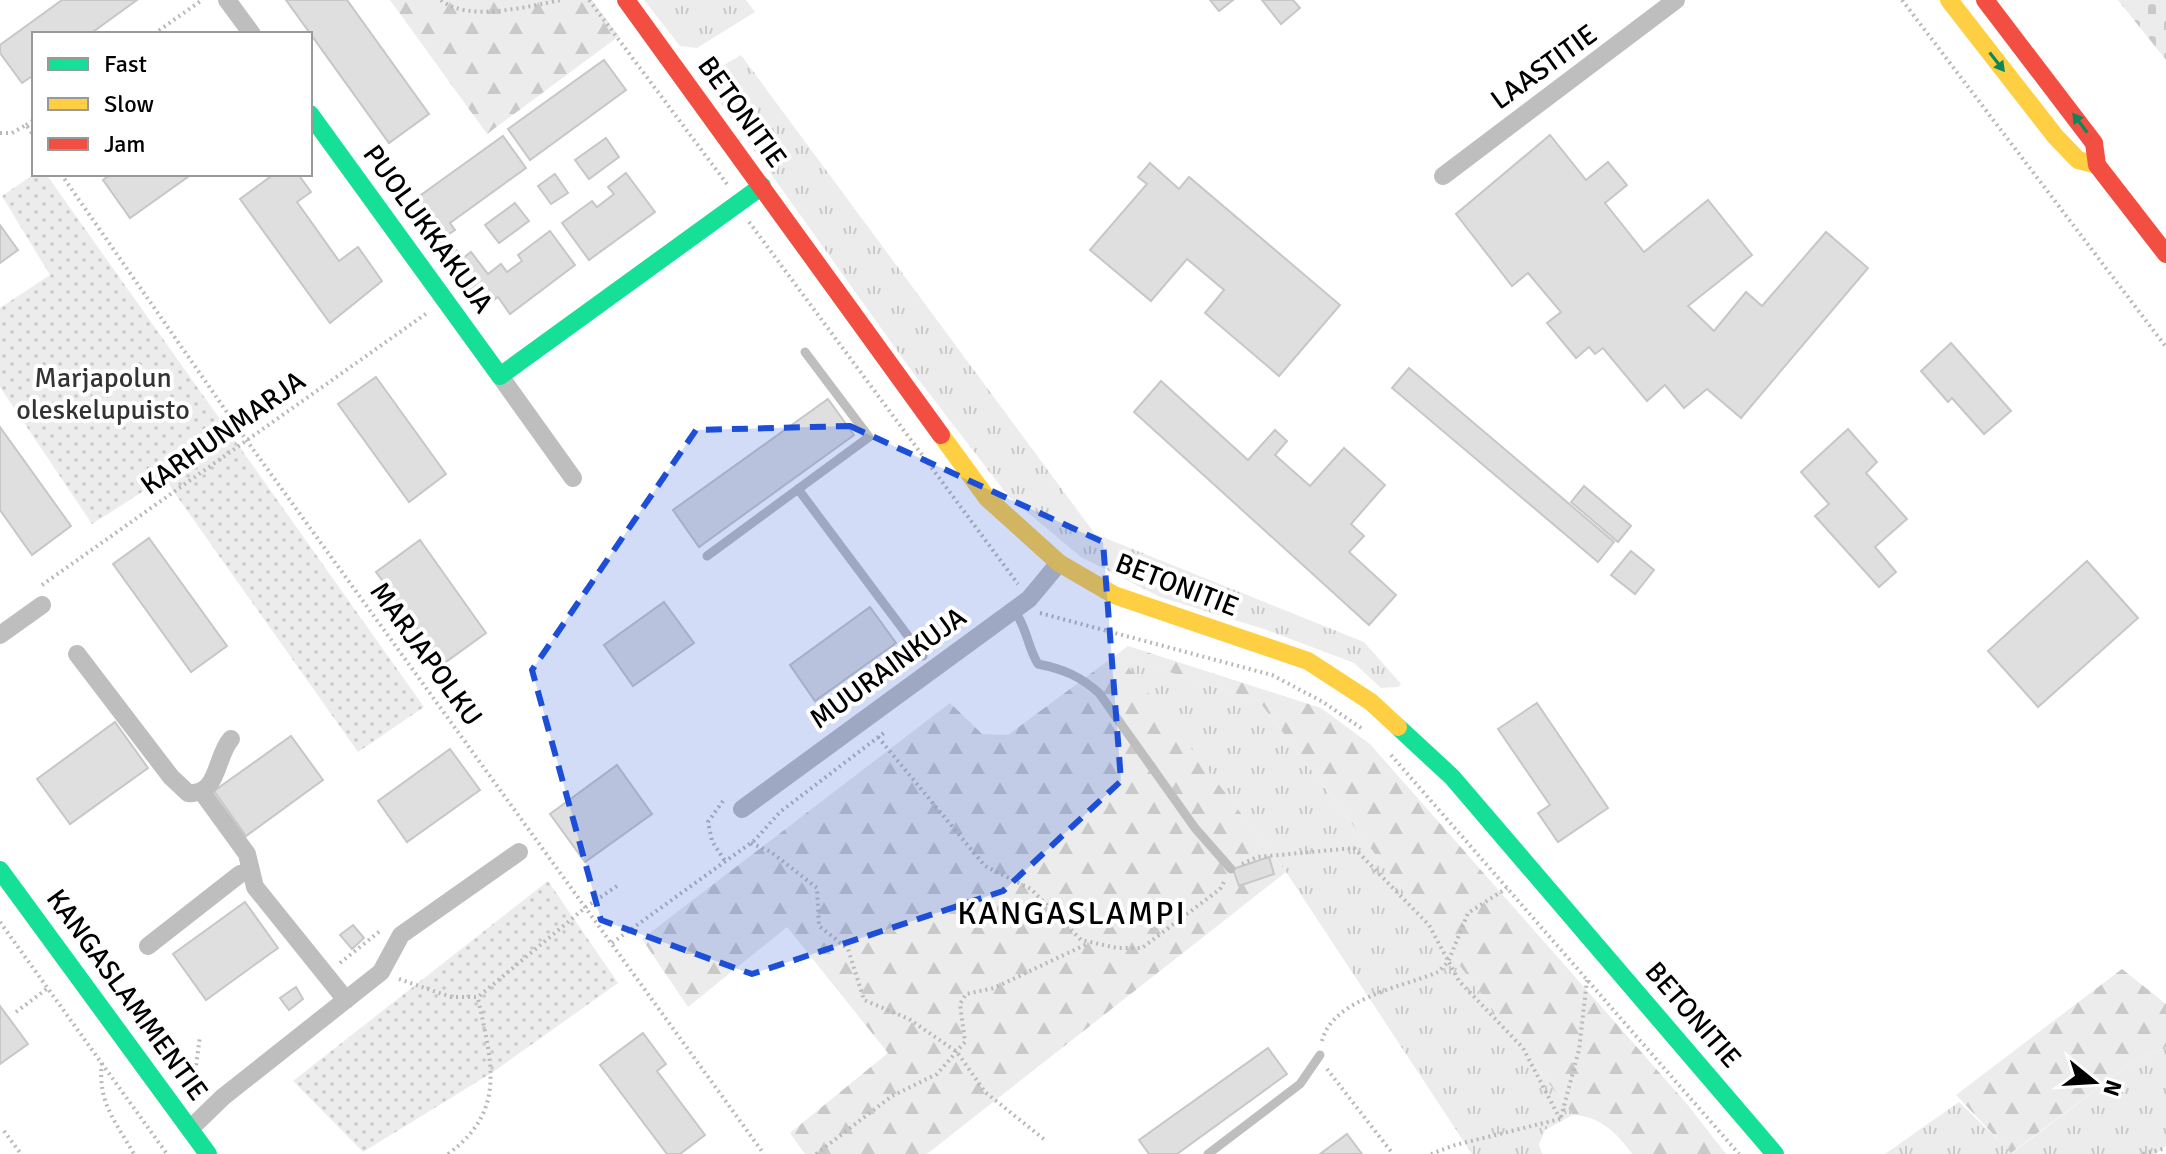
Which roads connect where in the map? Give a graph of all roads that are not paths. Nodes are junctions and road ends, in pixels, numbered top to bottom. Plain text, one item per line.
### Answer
1 (227, 0) edge
2 (626, 0) edge
3 (1676, 0) edge
4 (1949, 0) edge
5 (1985, 0) edge
6 (251, 32) edge
7 (312, 117) edge
8 (2097, 165) junction
9 (1443, 176) dead end
10 (762, 186) junction
11 (2166, 254) edge
12 (805, 352) dead end
13 (500, 376) junction
14 (573, 478) dead end
15 (798, 489) junction
16 (707, 556) dead end
17 (1059, 563) junction
18 (42, 605) road end
19 (1020, 617) junction
20 (0, 635) edge
21 (77, 654) dead end
22 (923, 656) dead end
23 (231, 739) dead end
24 (202, 792) junction
25 (742, 809) dead end
26 (519, 852) dead end
27 (1231, 869) road end
28 (0, 870) edge
29 (250, 871) junction
30 (148, 946) dead end
31 (346, 1000) junction
32 (1318, 1057) road end
33 (190, 1129) junction
34 (208, 1154) edge
35 (1208, 1154) edge
36 (1775, 1154) edge

1 - 6 street
2 - 10 street, BETONITIE
3 - 9 street, LAASTITIE
4 -> 8 street
8 -> 5 street
7 - 13 street, PUOLUKKAKUJA
8 - 11 street
10 - 13 street
10 - 17 street, BETONITIE
12 - 15 lane
13 - 14 street, PUOLUKKAKUJA
15 - 16 lane
15 - 22 lane
17 - 19 street, MUURAINKUJA
17 - 36 street, BETONITIE
18 - 20 street
19 - 25 street, MUURAINKUJA
19 - 27 lane
21 - 24 street
23 - 24 street
24 - 29 street
26 - 31 street
28 - 33 street, KANGASLAMMENTIE
29 - 30 street
29 - 31 street
31 - 33 street
32 - 35 lane
33 - 34 street, KANGASLAMMENTIE

